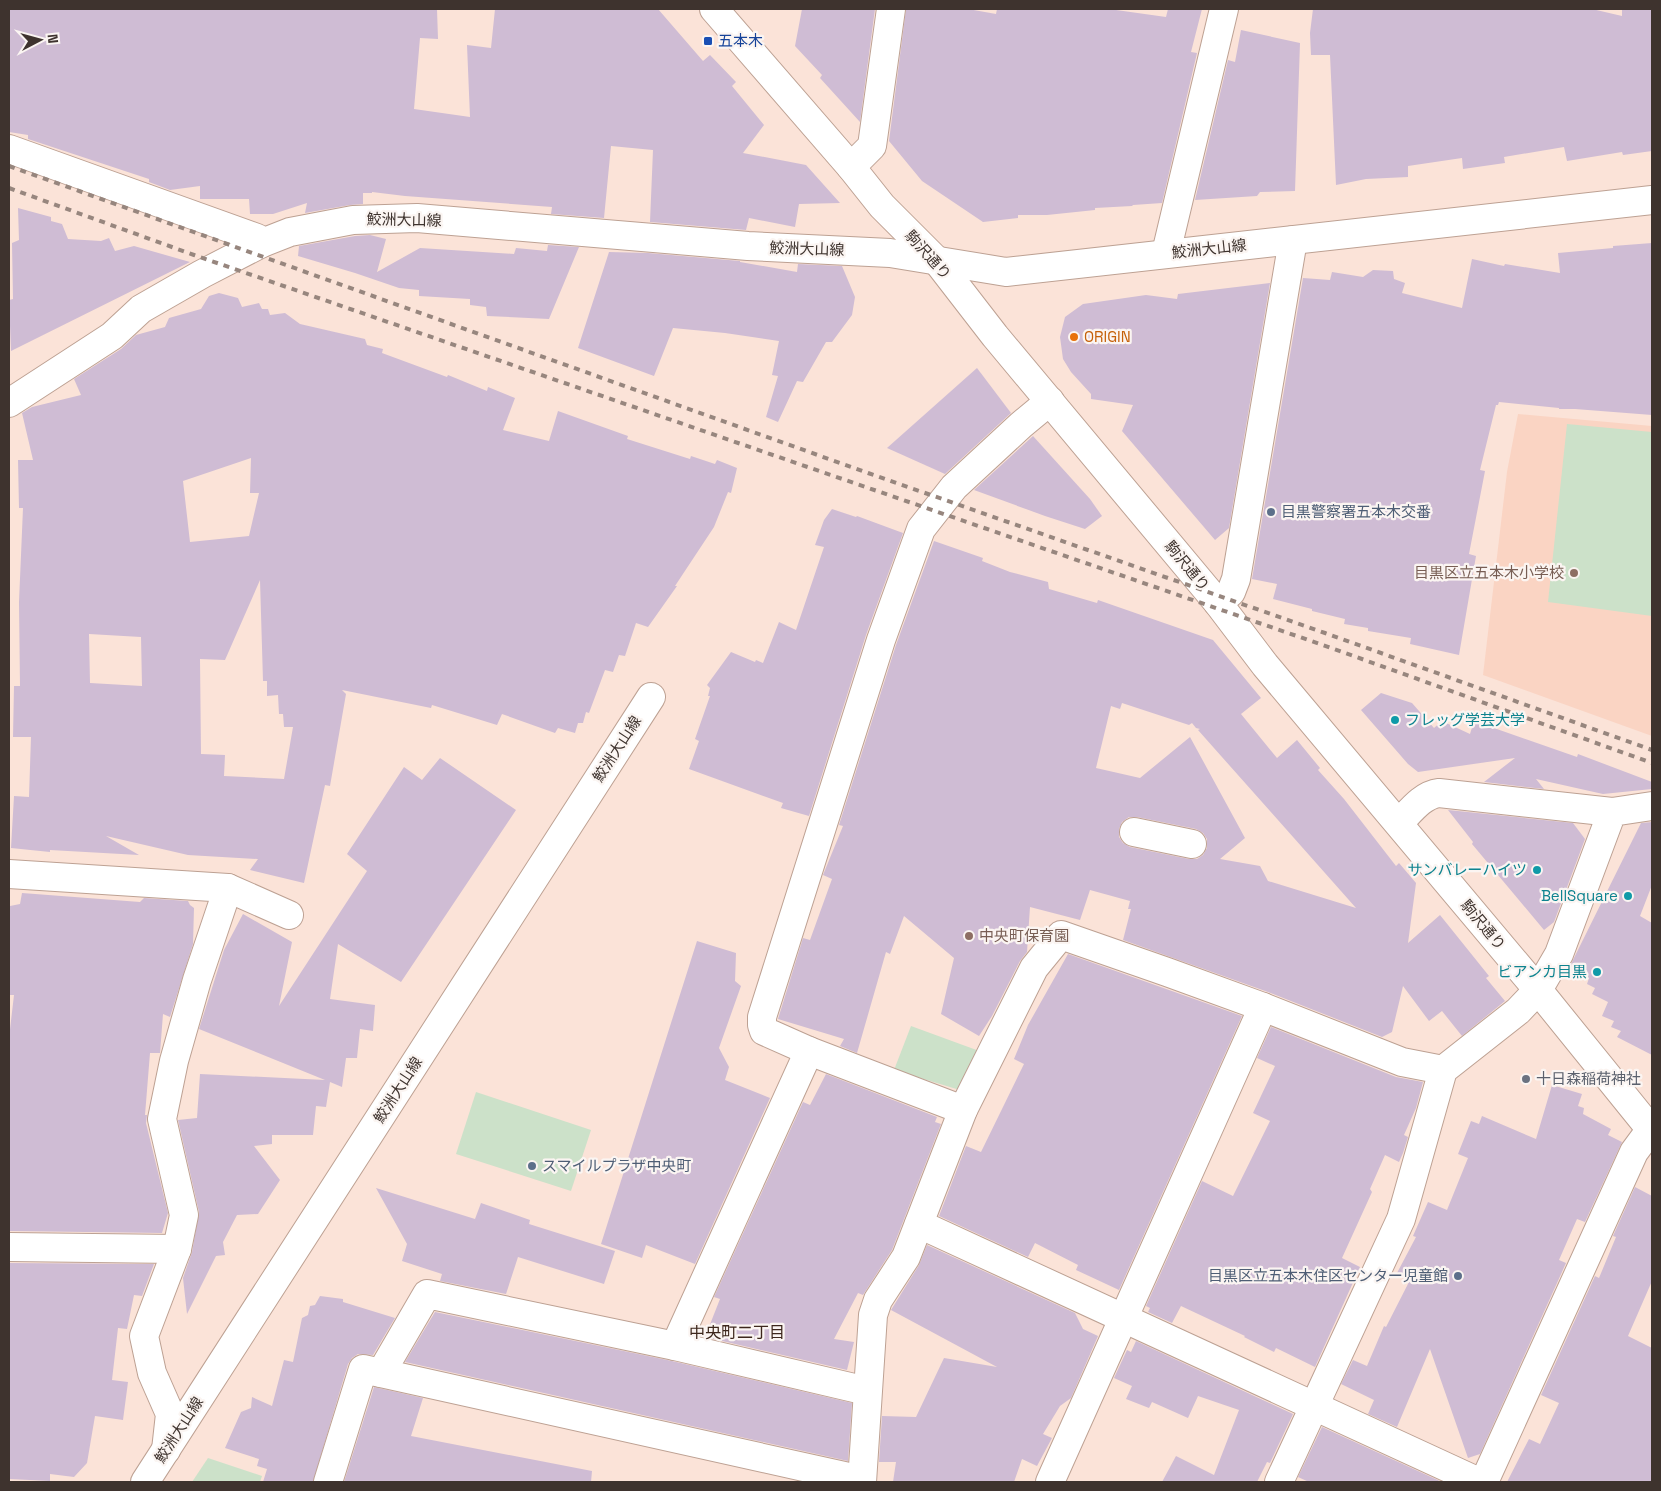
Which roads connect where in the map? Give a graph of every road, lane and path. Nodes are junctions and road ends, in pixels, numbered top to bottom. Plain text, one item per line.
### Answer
1 (714, 9) edge
2 (892, 9) edge
3 (1224, 9) edge
4 (9, 149) edge
5 (851, 167) junction
6 (1652, 200) edge
7 (1293, 240) junction
8 (262, 244) junction
9 (1166, 253) junction
10 (936, 261) junction
11 (1050, 402) junction
12 (9, 403) edge
13 (1218, 603) junction
14 (651, 697) dead end
15 (1652, 806) edge
16 (1612, 812) junction
17 (1399, 823) junction
18 (1134, 832) dead end
19 (1192, 844) dead end
20 (9, 874) edge
21 (228, 888) junction
22 (289, 915) dead end
23 (1538, 990) junction
24 (1264, 1007) junction
25 (809, 1051) junction
26 (1443, 1070) junction
27 (963, 1110) junction
28 (1652, 1130) edge
29 (919, 1224) junction
30 (9, 1247) edge
31 (177, 1249) junction
32 (1124, 1318) junction
33 (675, 1346) junction
34 (381, 1373) junction
35 (867, 1391) junction
36 (1314, 1406) junction
37 (166, 1450) junction
38 (862, 1481) edge
39 (145, 1482) edge
40 (328, 1482) edge
41 (1050, 1482) edge
42 (1279, 1482) edge
43 (1479, 1482) edge
44 (1484, 1482) edge

1 - 5 street, 駒沢通り
2 - 5 street
3 - 9 street
4 - 8 street
5 - 10 street, 駒沢通り
6 - 7 street, 鮫洲大山線
7 - 9 street, 鮫洲大山線
7 - 13 street
8 - 10 street, 鮫洲大山線
8 - 12 street, 鮫洲大山線
9 - 10 street, 鮫洲大山線
10 - 11 street, 駒沢通り
11 - 13 street, 駒沢通り
11 - 25 street
13 - 17 street, 駒沢通り
14 - 37 street, 鮫洲大山線
15 - 16 street
16 - 17 street
16 - 23 street
17 - 23 street, 駒沢通り
18 - 19 street
20 - 21 street
21 - 22 street
21 - 31 street
23 - 26 street
23 - 28 street, 駒沢通り
24 - 26 street
24 - 27 street
24 - 32 street
25 - 27 street
25 - 33 street
26 - 36 street
27 - 29 street
28 - 44 street
29 - 32 street
29 - 35 street
30 - 31 street
31 - 37 street
32 - 36 street
32 - 41 street
33 - 34 street
33 - 35 street
34 - 38 street
34 - 40 street
35 - 38 street
36 - 42 street
36 - 43 street
37 - 39 street, 鮫洲大山線

